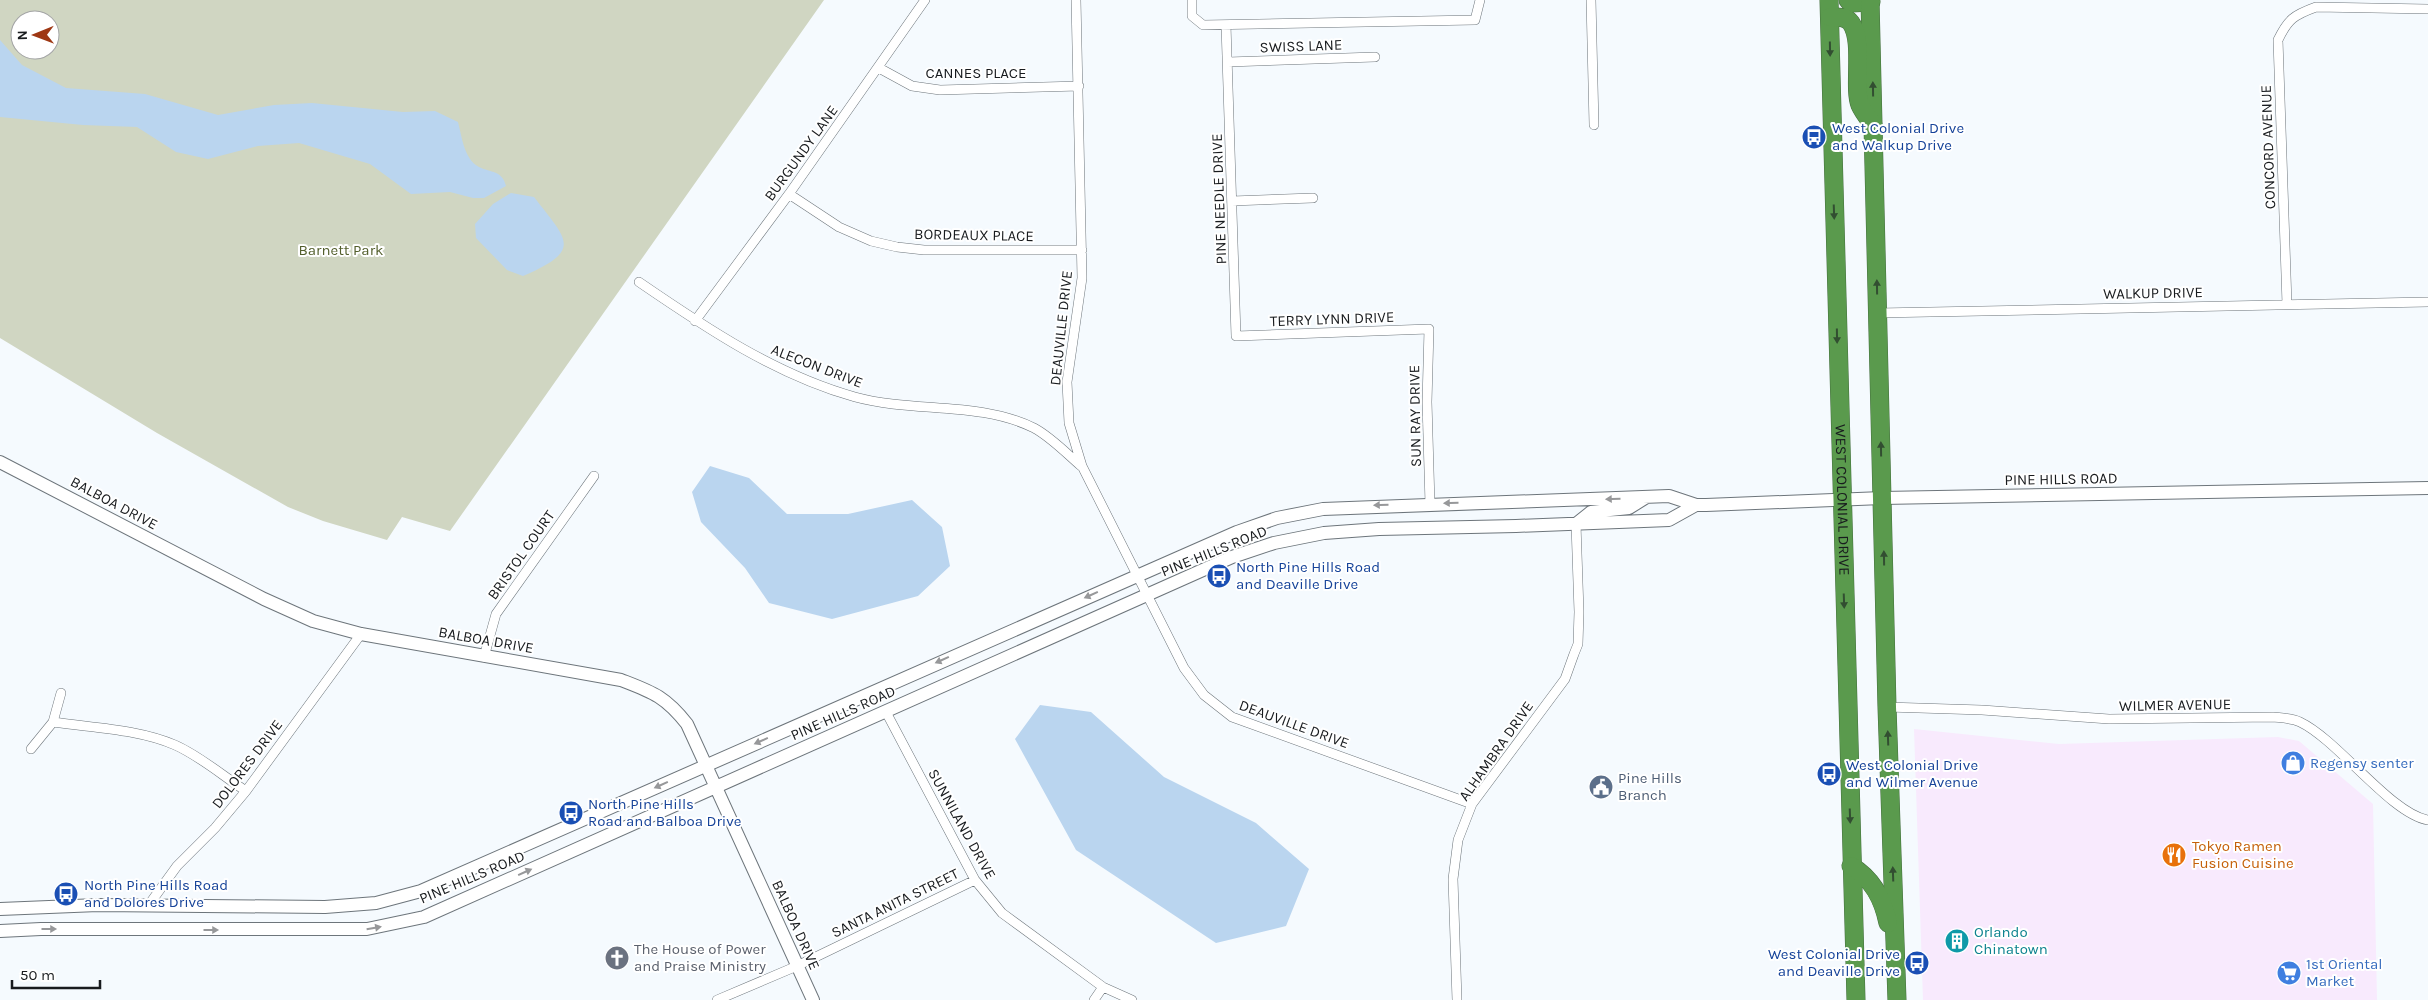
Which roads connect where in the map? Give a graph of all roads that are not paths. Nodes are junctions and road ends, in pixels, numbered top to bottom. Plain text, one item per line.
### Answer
1 (926, 0) edge
2 (1076, 0) edge
3 (1192, 0) edge
4 (1480, 0) edge
5 (1591, 0) edge
6 (1848, 0) edge
7 (1870, 1) edge
8 (1829, 8) edge
9 (2427, 9) edge
10 (1226, 25) junction
11 (1375, 57) dead end
12 (1228, 62) junction
13 (879, 68) junction
14 (1079, 86) junction
15 (1594, 124) dead end
16 (1874, 125) junction
17 (789, 194) junction
18 (1313, 198) dead end
19 (1232, 201) junction
20 (1082, 250) junction
21 (639, 282) dead end
22 (2428, 302) edge
23 (2288, 304) junction
24 (1878, 313) junction
25 (695, 321) junction
26 (1428, 329) joint
27 (1236, 336) joint
28 (0, 462) edge
29 (1082, 466) junction
30 (594, 476) dead end
31 (2428, 488) edge
32 (1647, 497) junction
33 (1882, 498) junction
34 (1841, 500) junction
35 (1430, 504) junction
36 (1696, 505) junction
37 (1576, 524) junction
38 (1136, 575) junction
39 (1146, 596) junction
40 (360, 634) junction
41 (484, 657) junction
42 (61, 693) dead end
43 (1888, 707) junction
44 (886, 712) junction
45 (53, 722) junction
46 (31, 749) dead end
47 (706, 765) junction
48 (716, 786) junction
49 (246, 791) junction
50 (1472, 804) junction
51 (2428, 820) edge
52 (1851, 866) junction
53 (975, 880) junction
54 (148, 906) junction
55 (0, 909) edge
56 (0, 931) edge
57 (1896, 958) junction
58 (797, 966) junction
59 (1103, 986) junction
60 (717, 1000) edge
61 (813, 1000) edge
62 (1094, 1000) edge
63 (1132, 1000) edge
64 (1457, 1000) edge
65 (1856, 1000) edge
66 (1897, 1000) edge

1 - 13 street, BURGUNDY LANE
2 - 14 street, DEAUVILLE DRIVE
3 - 10 street
4 - 10 street
5 - 15 street
6 - 7 highway
16 -> 7 highway
8 - 16 highway
8 -> 34 highway, WEST COLONIAL DRIVE
9 - 23 street, CONCORD AVENUE
10 - 12 street, PINE NEEDLE DRIVE
11 - 12 street, SWISS LANE
12 - 19 street, PINE NEEDLE DRIVE
13 - 14 street, CANNES PLACE
13 - 17 street, BURGUNDY LANE
14 - 20 street, DEAUVILLE DRIVE
24 -> 16 highway
17 - 20 street, BORDEAUX PLACE
17 - 25 street, BURGUNDY LANE
18 - 19 street
19 - 27 street, PINE NEEDLE DRIVE
20 - 29 street, DEAUVILLE DRIVE
21 - 25 street, ALECON DRIVE
22 - 23 street, WALKUP DRIVE
23 - 24 street, WALKUP DRIVE
33 -> 24 highway
25 - 29 street, ALECON DRIVE
26 - 27 street, TERRY LYNN DRIVE
26 - 35 street, SUN RAY DRIVE
28 - 40 main road, BALBOA DRIVE
29 - 38 street, DEAUVILLE DRIVE
30 - 41 street, BRISTOL COURT
31 - 33 main road, PINE HILLS ROAD
32 -> 35 main road, PINE HILLS ROAD
32 - 36 main road, PINE HILLS ROAD
32 - 37 main road
33 - 34 main road, PINE HILLS ROAD
43 -> 33 highway
34 - 36 main road, PINE HILLS ROAD
34 -> 52 highway, WEST COLONIAL DRIVE
35 -> 38 main road, PINE HILLS ROAD
36 - 37 main road, PINE HILLS ROAD
37 - 39 main road, PINE HILLS ROAD
37 - 50 street, ALHAMBRA DRIVE
38 - 39 street, DEAUVILLE DRIVE
38 -> 47 main road, PINE HILLS ROAD
39 - 44 main road, PINE HILLS ROAD
39 - 50 street, DEAUVILLE DRIVE
40 - 41 main road, BALBOA DRIVE
40 - 49 street, DOLORES DRIVE
41 - 47 main road, BALBOA DRIVE
42 - 45 street
43 - 51 street, WILMER AVENUE
57 -> 43 highway
44 - 48 main road, PINE HILLS ROAD
44 - 53 street, SUNNILAND DRIVE
45 - 46 street
45 - 49 street
47 - 48 main road, BALBOA DRIVE
47 -> 54 main road, PINE HILLS ROAD
56 -> 48 main road, PINE HILLS ROAD
48 - 58 main road, BALBOA DRIVE
49 - 54 street, DOLORES DRIVE
50 - 64 street, ALHAMBRA DRIVE
52 - 57 highway
52 - 65 highway, WEST COLONIAL DRIVE
53 - 58 street, SANTA ANITA STREET
53 - 59 street, SUNNILAND DRIVE
54 - 55 main road, PINE HILLS ROAD
57 - 66 highway
58 - 60 street, SANTA ANITA STREET
58 - 61 main road, BALBOA DRIVE
59 - 62 street
59 - 63 street, SUNNILAND DRIVE

